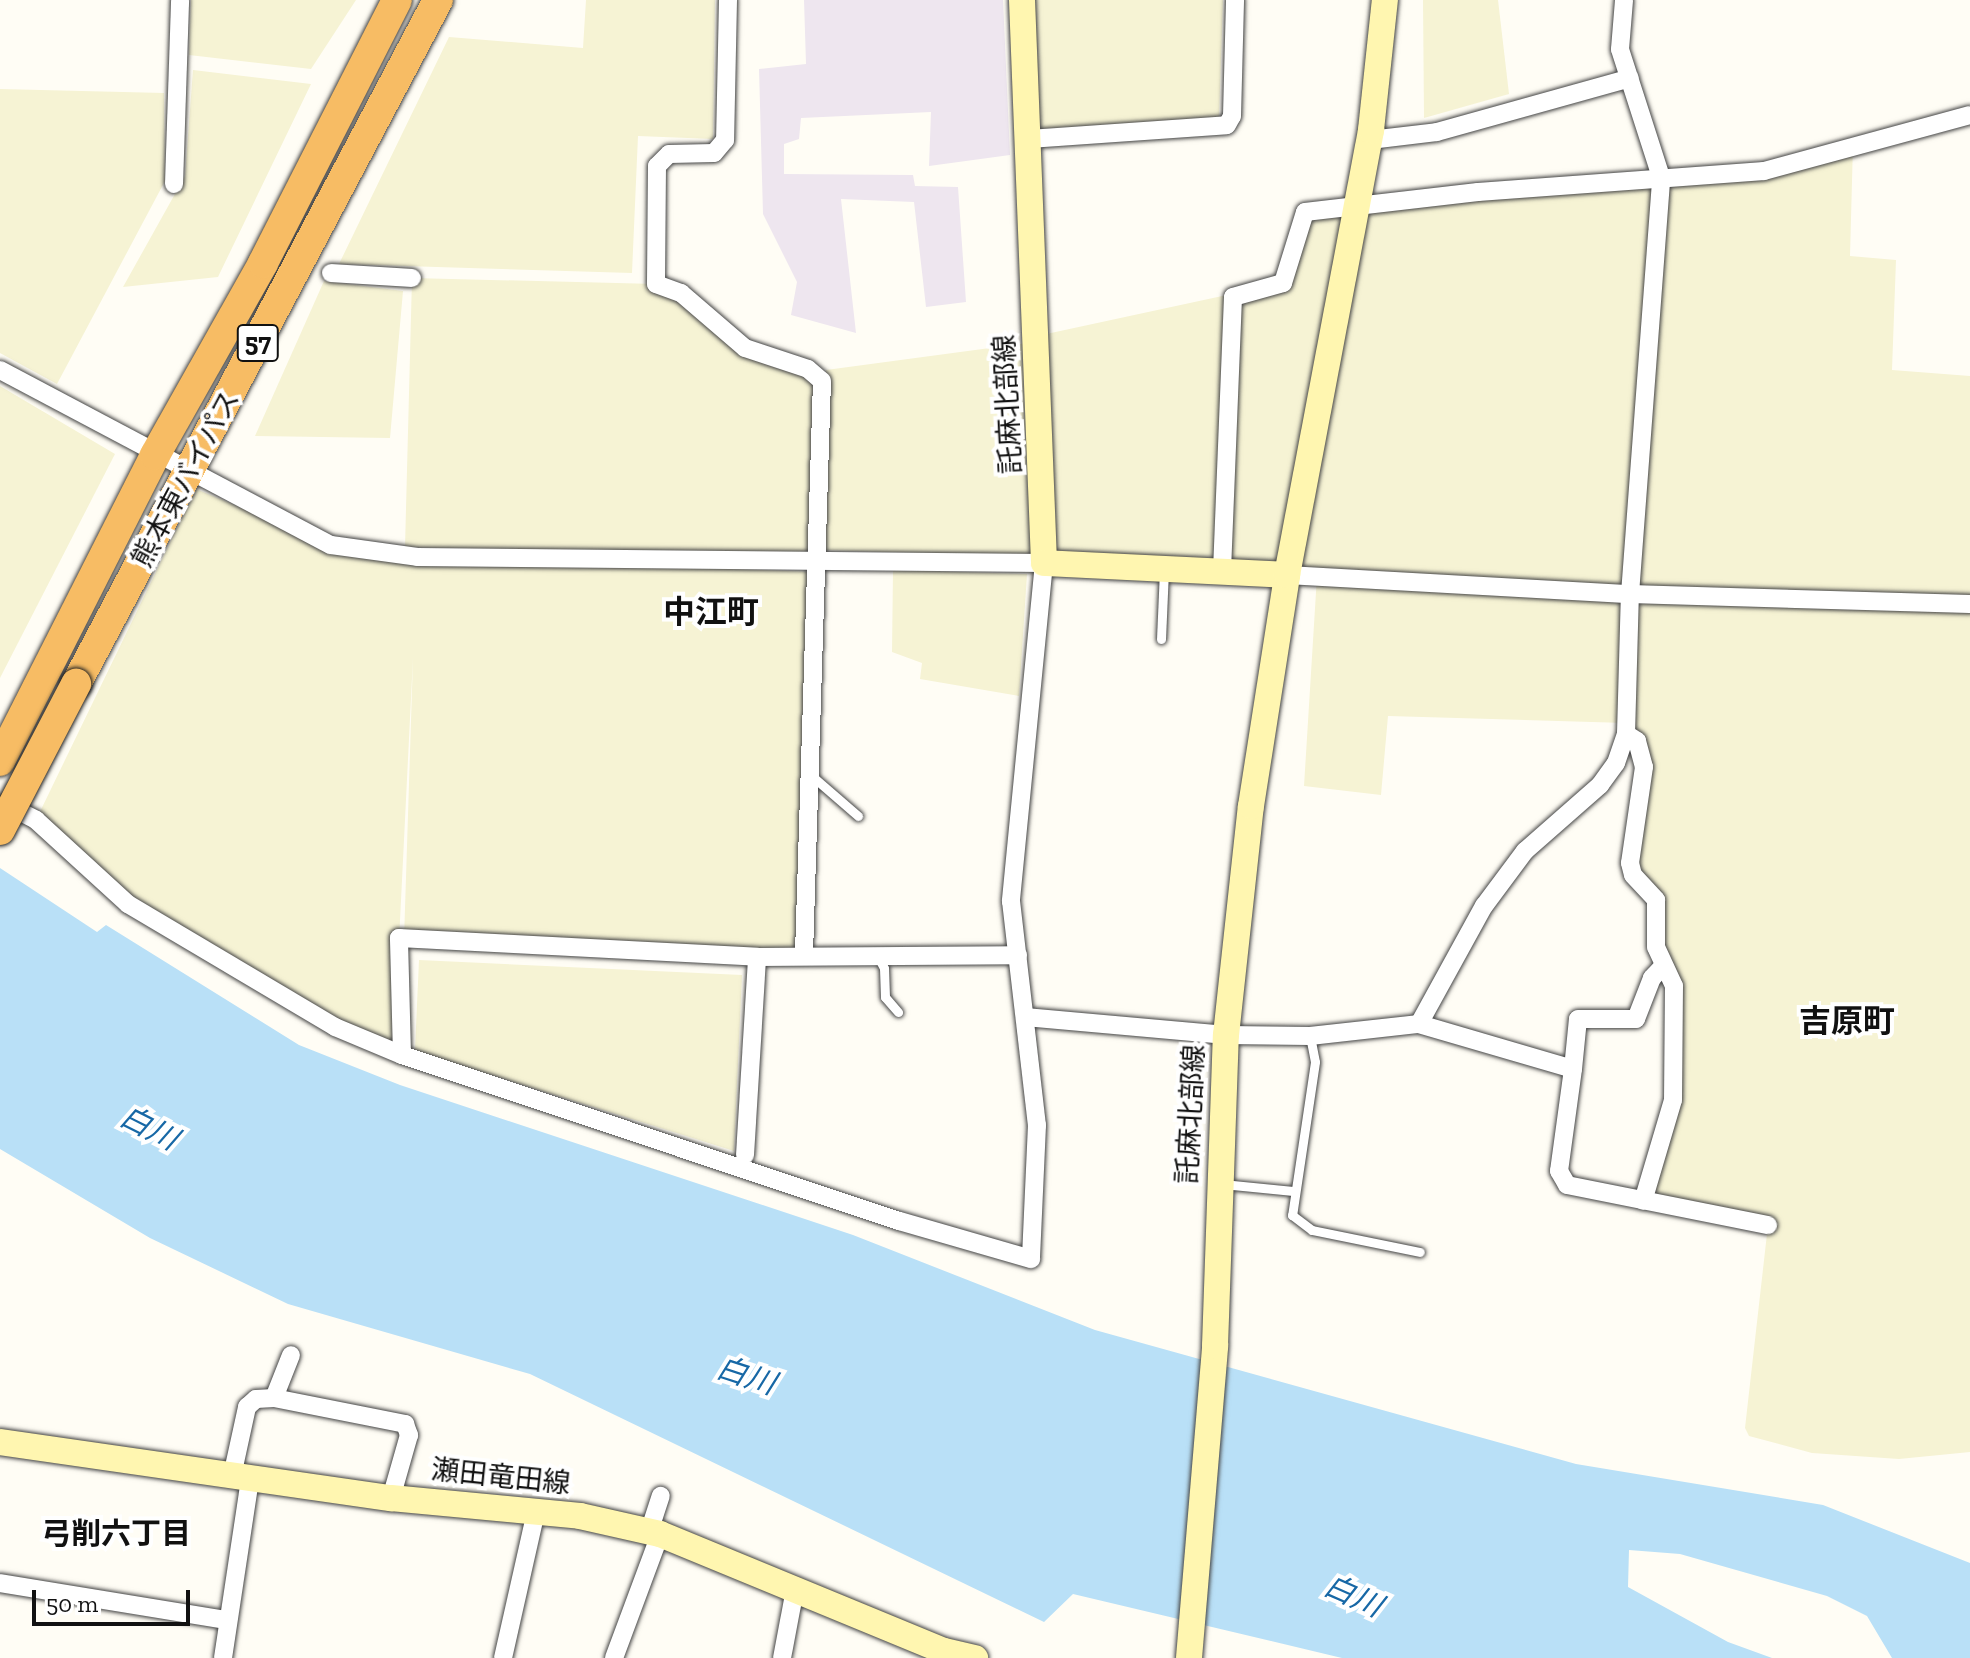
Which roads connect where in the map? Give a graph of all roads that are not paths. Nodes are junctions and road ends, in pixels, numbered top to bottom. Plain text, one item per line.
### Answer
1 (180, 0) edge
2 (397, 0) edge
3 (438, 0) edge
4 (728, 0) edge
5 (1022, 0) edge
6 (1235, 0) edge
7 (1385, 0) edge
8 (1624, 0) edge
9 (1630, 78) junction
10 (1970, 115) edge
11 (1029, 139) junction
12 (1370, 140) junction
13 (1661, 177) junction
14 (174, 184) dead end
15 (1359, 205) junction
16 (331, 273) dead end
17 (412, 278) dead end
18 (0, 370) edge
19 (155, 455) junction
20 (190, 473) junction
21 (819, 558) junction
22 (1044, 563) junction
23 (1164, 568) junction
24 (1222, 571) junction
25 (1287, 575) junction
26 (1630, 594) junction
27 (1970, 604) edge
28 (1161, 639) dead end
29 (1626, 734) junction
30 (0, 761) edge
31 (812, 776) junction
32 (0, 802) edge
33 (858, 816) dead end
34 (0, 830) edge
35 (804, 954) junction
36 (877, 955) junction
37 (1018, 955) junction
38 (757, 957) junction
39 (1663, 966) junction
40 (898, 1012) dead end
41 (1025, 1017) junction
42 (1419, 1024) junction
43 (1226, 1035) junction
44 (1310, 1036) junction
45 (402, 1055) junction
46 (1573, 1069) junction
47 (745, 1155) dead end
48 (1219, 1183) junction
49 (1294, 1191) junction
50 (1643, 1201) junction
51 (1768, 1225) dead end
52 (1420, 1252) dead end
53 (291, 1355) dead end
54 (274, 1398) junction
55 (0, 1442) edge
56 (241, 1478) junction
57 (661, 1496) dead end
58 (391, 1498) junction
59 (536, 1512) junction
60 (654, 1533) junction
61 (0, 1583) edge
62 (795, 1589) junction
63 (227, 1620) junction
64 (1189, 1651) edge
65 (228, 1657) edge
66 (503, 1658) edge
67 (614, 1658) edge
68 (782, 1658) edge
69 (975, 1658) edge

1 - 14 street
2 - 19 highway, 熊本東バイパス / 57
3 - 20 highway, 熊本東バイパス / 57
4 - 21 street
5 - 11 main road, 託麻北部線
6 - 11 street
7 - 12 main road, 託麻北部線
8 - 9 street
9 - 12 street
9 - 13 street
10 - 13 street
11 - 22 main road, 託麻北部線
12 - 15 main road, 託麻北部線
13 - 15 street
13 - 26 street
15 - 24 street
15 - 25 main road, 託麻北部線
16 - 17 street
18 - 19 street
19 - 20 street
19 - 30 highway, 熊本東バイパス / 57
20 - 21 street
20 - 34 highway, 熊本東バイパス / 57, bridge
21 - 22 street
21 - 31 street
22 - 23 main road
22 - 37 street
23 - 24 main road
23 - 28 lane
24 - 25 main road
25 - 26 street
25 - 43 main road, 託麻北部線
26 - 27 street
26 - 29 street
29 - 39 street
29 - 42 street
31 - 33 lane
31 - 35 street
32 - 45 street
35 - 36 street
35 - 38 street
36 - 37 street
36 - 40 lane
37 - 41 street
38 - 45 street
38 - 47 street
39 - 46 street
39 - 50 street
41 - 43 street
41 - 45 street
42 - 44 street
42 - 46 street
43 - 44 street
43 - 48 main road, 託麻北部線
44 - 49 lane
46 - 50 street
48 - 49 lane
48 - 64 main road, 託麻北部線
49 - 52 lane
50 - 51 street
53 - 54 street
54 - 56 street
54 - 58 street
55 - 56 main road, 瀬田竜田線
56 - 58 main road, 瀬田竜田線
56 - 63 street
57 - 60 street
58 - 59 main road, 瀬田竜田線
59 - 60 main road, 瀬田竜田線
59 - 66 street
60 - 62 main road, 瀬田竜田線
60 - 67 street
61 - 63 street
62 - 68 street
62 - 69 main road, 瀬田竜田線
63 - 65 street

